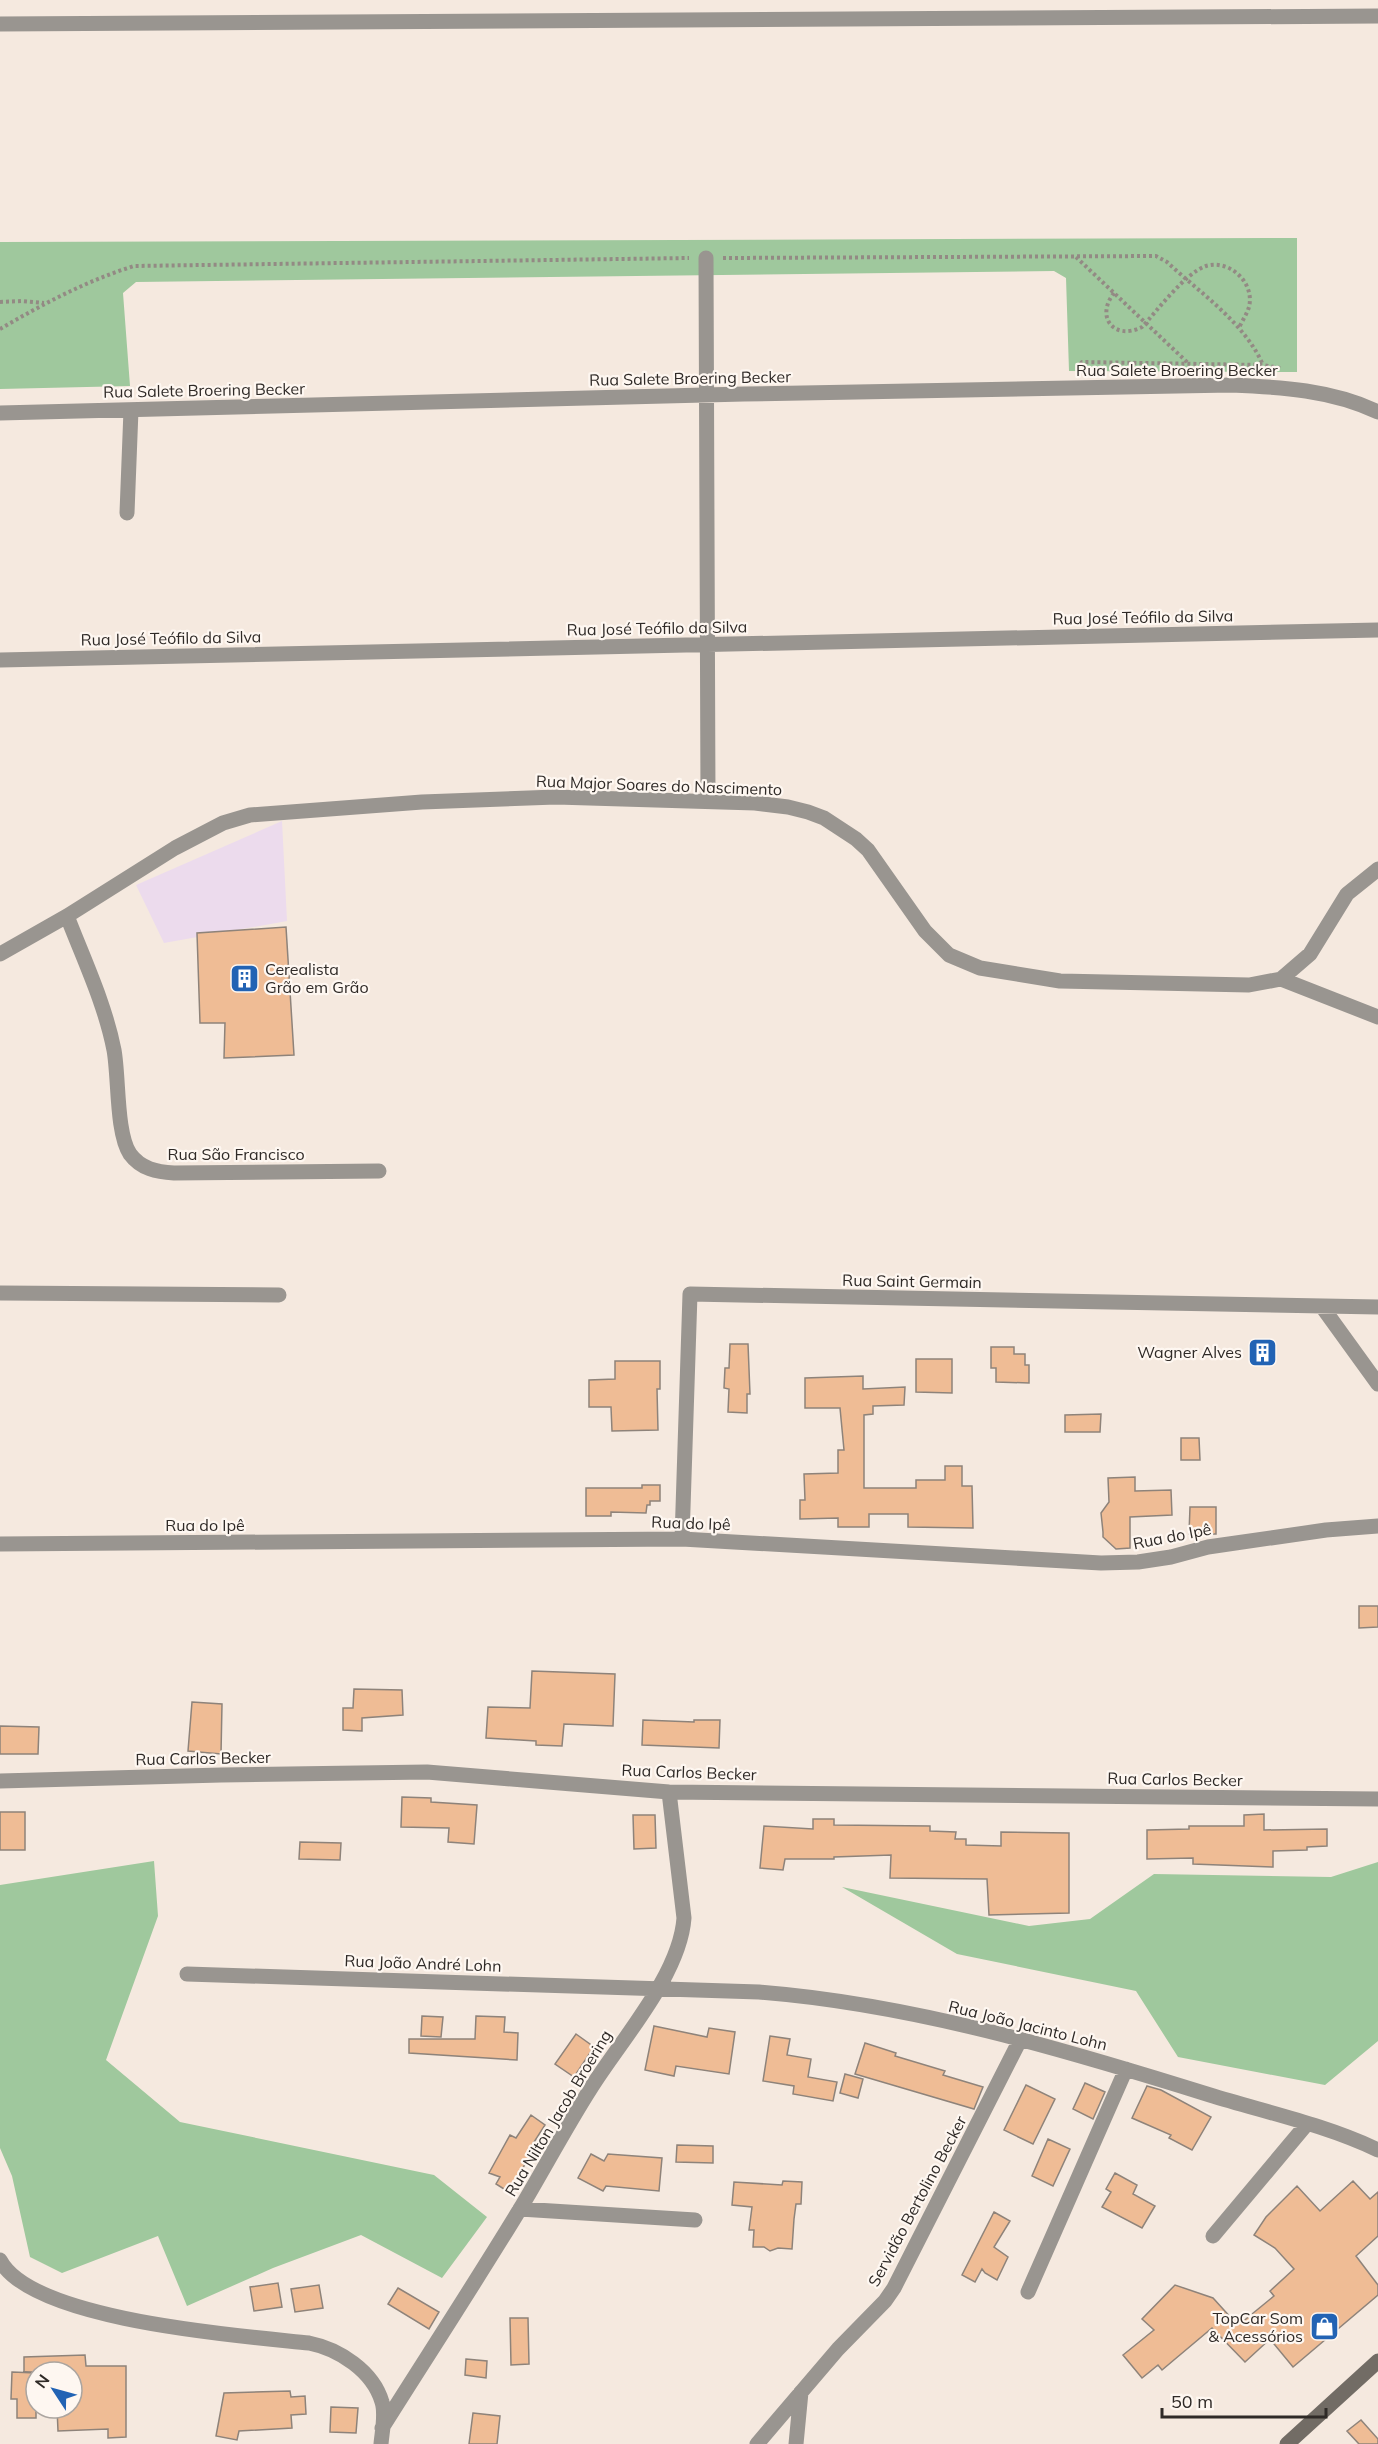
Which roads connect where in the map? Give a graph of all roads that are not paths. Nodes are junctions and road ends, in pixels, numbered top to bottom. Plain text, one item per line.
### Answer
1 (1378, 16) edge
2 (0, 24) edge
3 (706, 258) road end
4 (705, 395) junction
5 (130, 410) junction
6 (1378, 412) edge
7 (0, 413) edge
8 (127, 513) dead end
9 (1378, 630) edge
10 (706, 645) junction
11 (0, 660) edge
12 (708, 801) junction
13 (1378, 870) edge
14 (67, 916) junction
15 (0, 954) edge
16 (1281, 979) junction
17 (1378, 1017) edge
18 (379, 1171) dead end
19 (0, 1293) edge
20 (279, 1295) dead end
21 (1378, 1307) edge
22 (1323, 1308) junction
23 (1378, 1384) edge
24 (1378, 1526) edge
25 (682, 1539) junction
26 (0, 1544) edge
27 (0, 1780) edge
28 (669, 1792) junction
29 (1378, 1799) edge
30 (187, 1974) dead end
31 (657, 1989) junction
32 (1020, 2040) junction
33 (1126, 2069) junction
34 (1306, 2125) junction
35 (1378, 2150) edge
36 (520, 2209) junction
37 (695, 2220) dead end
38 (1214, 2236) dead end
39 (0, 2260) edge
40 (1028, 2292) dead end
41 (1378, 2361) edge
42 (801, 2392) junction
43 (382, 2428) junction
44 (381, 2444) edge
45 (757, 2444) edge
46 (796, 2444) edge
47 (1287, 2444) edge

1 - 2 street
3 - 4 street
4 - 5 street, Rua Salete Broering Becker
4 - 6 street, Rua Salete Broering Becker
4 - 10 street
5 - 7 street, Rua Salete Broering Becker
5 - 8 street
9 - 10 street, Rua José Teófilo da Silva
10 - 11 street, Rua José Teófilo da Silva
10 - 12 street
12 - 14 street, Rua Major Soares do Nascimento
12 - 16 street, Rua Major Soares do Nascimento
13 - 16 street
14 - 15 street, Rua Major Soares do Nascimento
14 - 18 street, Rua São Francisco
16 - 17 street
19 - 20 street
21 - 22 street, Rua Saint Germain
22 - 23 street
22 - 25 street, Rua Saint Germain
24 - 25 street, Rua do Ipê
25 - 26 street, Rua do Ipê
27 - 28 street, Rua Carlos Becker
28 - 29 street, Rua Carlos Becker
28 - 31 street, Rua Nilton Jacob Broering
30 - 31 street, Rua João André Lohn
31 - 32 street, Rua João Jacinto Lohn
31 - 36 street, Rua Nilton Jacob Broering
32 - 33 street, Rua João Jacinto Lohn
32 - 42 street, Servidão Bertolino Becker
33 - 34 street, Rua João Jacinto Lohn
33 - 40 street
34 - 35 street, Rua João Jacinto Lohn
34 - 38 street
36 - 37 street
36 - 43 street, Rua Nilton Jacob Broering
39 - 43 street
41 - 47 main road
42 - 45 street, Servidão Bertolino Becker
42 - 46 street
43 - 44 street

